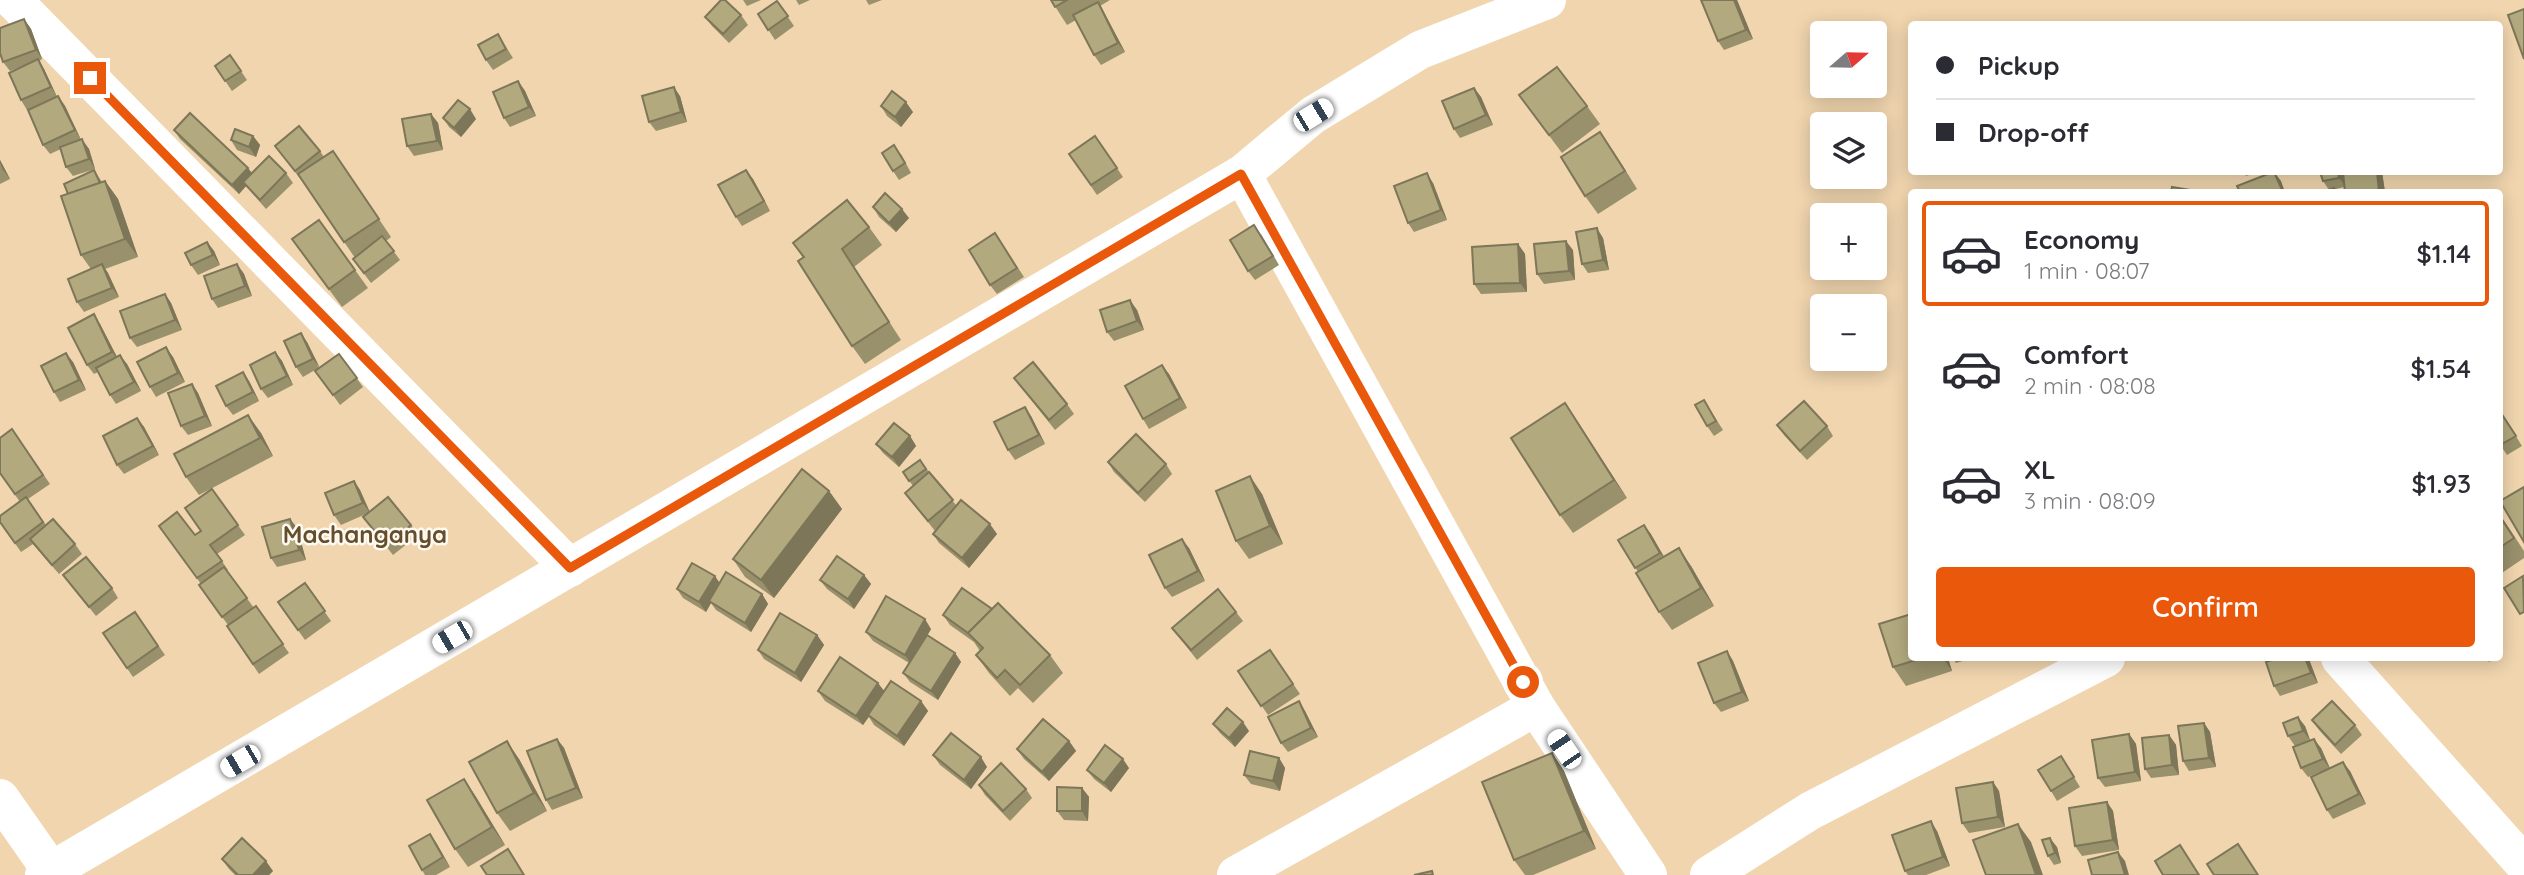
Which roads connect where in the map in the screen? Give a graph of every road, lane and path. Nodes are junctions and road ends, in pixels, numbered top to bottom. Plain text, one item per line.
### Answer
1 (13, 0) edge
2 (1548, 0) edge
3 (1241, 174) junction
4 (570, 568) junction
5 (2100, 661) edge
6 (2343, 661) edge
7 (1536, 707) junction
8 (0, 799) edge
9 (2524, 864) edge
10 (49, 874) edge
11 (1236, 875) edge
12 (1648, 875) edge
13 (1709, 875) edge

1 - 4 street
2 - 3 street
3 - 4 street
3 - 7 street
4 - 10 street
5 - 13 street
6 - 9 street
7 - 11 street
7 - 12 street
8 - 10 street

